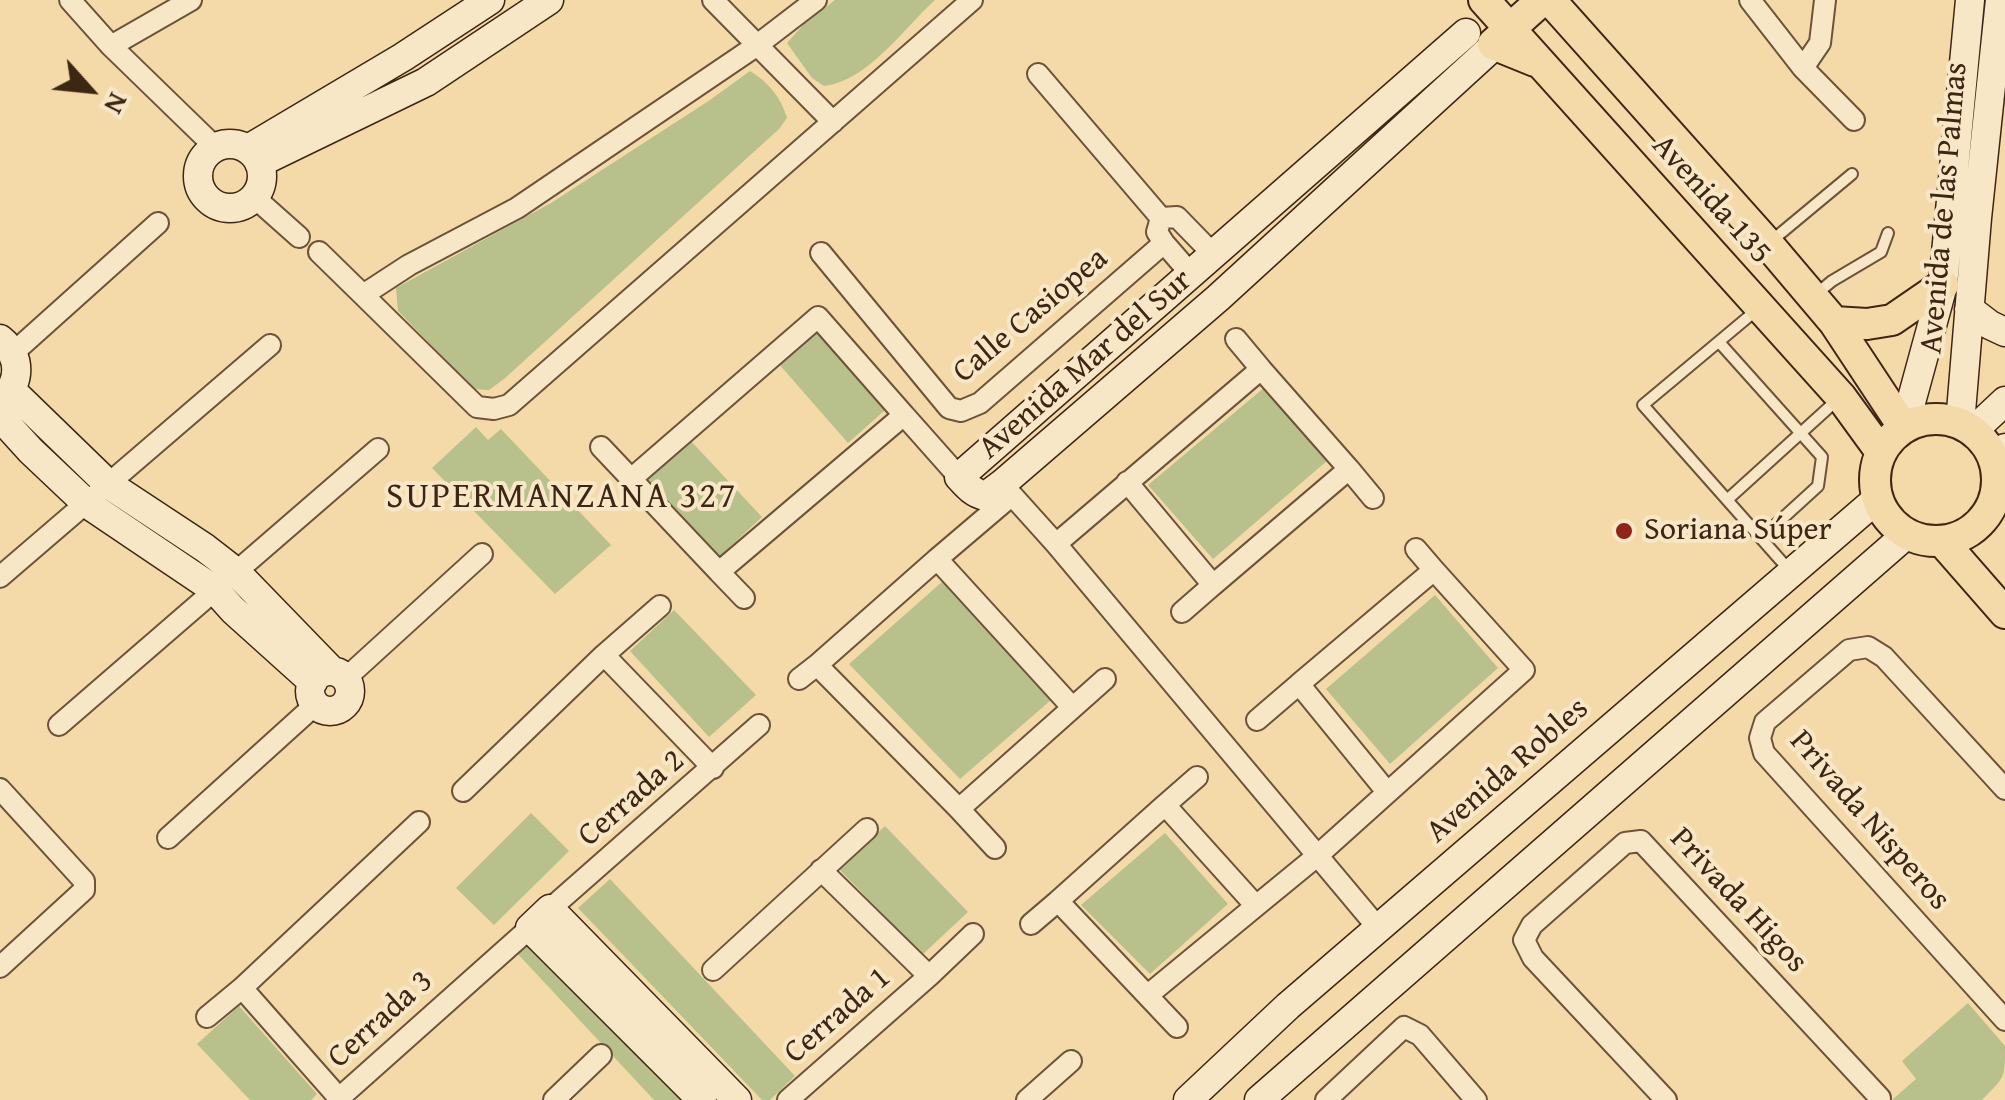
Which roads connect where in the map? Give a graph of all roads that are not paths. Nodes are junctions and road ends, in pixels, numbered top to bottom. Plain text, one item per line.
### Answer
1 (70, 0) edge
2 (191, 0) edge
3 (490, 0) edge
4 (550, 0) edge
5 (713, 0) edge
6 (816, 0) edge
7 (972, 0) edge
8 (1542, 0) edge
9 (1550, 0) edge
10 (1750, 0) edge
11 (1826, 0) edge
12 (1970, 0) edge
13 (2000, 0) edge
14 (1488, 21) edge
15 (110, 46) junction
16 (756, 46) junction
17 (1802, 68) junction
18 (1038, 74) dead end
19 (1854, 120) dead end
20 (832, 122) junction
21 (215, 147) junction
22 (254, 156) junction
23 (1852, 174) dead end
24 (254, 198) junction
25 (1963, 217) junction
26 (1162, 218) junction
27 (158, 223) dead end
28 (1888, 233) dead end
29 (299, 237) dead end
30 (1164, 243) junction
31 (1768, 244) junction
32 (1219, 250) junction
33 (319, 252) dead end
34 (821, 253) dead end
35 (1954, 271) junction
36 (1248, 272) junction
37 (1191, 274) junction
38 (363, 295) junction
39 (1812, 298) junction
40 (1969, 308) junction
41 (1769, 317) junction
42 (1834, 322) junction
43 (2005, 332) edge
44 (1236, 339) dead end
45 (1719, 342) junction
46 (270, 345) dead end
47 (6, 346) edge
48 (1261, 369) junction
49 (6, 396) edge
50 (1841, 397) junction
51 (2005, 401) edge
52 (904, 415) junction
53 (0, 417) edge
54 (1904, 428) junction
55 (1967, 428) junction
56 (1799, 434) junction
57 (601, 447) dead end
58 (378, 449) dead end
59 (1882, 452) junction
60 (1999, 453) edge
61 (1349, 470) junction
62 (959, 477) junction
63 (631, 479) junction
64 (1127, 482) junction
65 (108, 484) junction
66 (1007, 490) junction
67 (1373, 498) dead end
68 (1877, 499) junction
69 (1727, 500) junction
70 (86, 503) junction
71 (1996, 522) edge
72 (1907, 534) junction
73 (1761, 538) junction
74 (1942, 541) junction
75 (1056, 544) junction
76 (1416, 549) dead end
77 (482, 554) dead end
78 (937, 559) junction
79 (1434, 570) junction
80 (719, 572) junction
81 (1792, 574) junction
82 (0, 576) edge
83 (226, 581) junction
84 (1214, 585) junction
85 (2001, 596) edge
86 (744, 598) dead end
87 (660, 606) dead end
88 (1182, 612) dead end
89 (604, 655) junction
90 (817, 665) junction
91 (1105, 679) dead end
92 (799, 680) dead end
93 (326, 684) junction
94 (1299, 684) junction
95 (1072, 708) junction
96 (1257, 720) dead end
97 (60, 725) dead end
98 (759, 725) dead end
99 (713, 768) junction
100 (1197, 777) dead end
101 (2005, 789) edge
102 (0, 790) edge
103 (463, 791) dead end
104 (1387, 792) junction
105 (1165, 805) junction
106 (958, 808) junction
107 (418, 822) dead end
108 (866, 829) dead end
109 (168, 838) dead end
110 (995, 848) dead end
111 (1316, 856) junction
112 (821, 870) junction
113 (1058, 901) junction
114 (1256, 906) junction
115 (540, 918) junction
116 (1031, 924) dead end
117 (1379, 928) junction
118 (974, 934) dead end
119 (0, 967) edge
120 (714, 970) dead end
121 (929, 976) junction
122 (242, 988) junction
123 (1148, 996) junction
124 (207, 1017) dead end
125 (2005, 1020) edge
126 (1177, 1027) dead end
127 (600, 1055) dead end
128 (1071, 1061) dead end
129 (1880, 1098) edge
130 (338, 1099) edge
131 (554, 1100) edge
132 (702, 1100) edge
133 (737, 1100) edge
134 (788, 1100) edge
135 (1028, 1100) edge
136 (1188, 1100) edge
137 (1260, 1100) edge
138 (1326, 1100) edge
139 (1476, 1100) edge
140 (1666, 1100) edge

1 - 15 street
2 - 15 street
3 - 22 street
4 - 22 street
5 - 16 street
6 - 16 street
7 - 20 street
8 - 14 main road
9 - 31 main road, Avenida 135
10 - 17 street
11 - 17 street
12 - 25 street, Avenida de las Palmas
13 - 25 street, Avenida de las Palmas
14 - 32 street, Avenida Mar del Sur
14 - 36 street, Avenida Mar del Sur
14 - 41 main road, Avenida 135
15 - 21 street
16 - 20 street
16 - 38 street
17 - 19 street
18 - 26 street
20 - 38 street
21 - 22 street
21 - 24 street
22 - 24 street
23 - 31 lane
24 - 29 street
25 - 35 street, Avenida de las Palmas
26 - 30 street
26 - 32 street
27 - 47 street
28 - 39 lane
30 - 34 street, Calle Casiopea
30 - 37 street
31 - 39 main road, Avenida 135
32 - 36 street
32 - 37 street, Avenida Mar del Sur
33 - 38 street
35 - 40 street, Avenida de las Palmas
35 - 42 main road
35 - 54 street, Avenida de las Palmas
36 - 66 street, Avenida Mar del Sur
37 - 62 street, Avenida Mar del Sur
39 - 41 main road
39 - 42 main road, Avenida 135
40 - 43 street
40 - 55 street, Avenida de las Palmas
41 - 45 lane
41 - 50 main road, Avenida 135
42 - 54 main road, Avenida 135
44 - 48 street
45 - 56 lane
45 - 69 lane
46 - 65 street
47 - 49 street
48 - 61 street
48 - 64 street
49 - 65 street
50 - 56 lane
50 - 59 main road, Avenida 135
51 - 55 street
52 - 62 street
52 - 63 street
52 - 80 street
53 - 70 street
54 - 55 main road
54 - 59 main road
55 - 60 main road
56 - 69 lane
56 - 73 lane
57 - 63 street
58 - 83 street
59 - 68 main road
60 - 71 main road
61 - 67 street
61 - 84 street
62 - 66 street, Avenida Mar del Sur
63 - 80 street
64 - 75 street
64 - 84 street
65 - 70 street
65 - 83 street
66 - 75 street
66 - 78 street
68 - 72 main road
68 - 81 street, Avenida Robles
69 - 73 lane
70 - 82 street
70 - 83 street
71 - 74 main road
72 - 74 main road
72 - 137 street
73 - 81 lane
74 - 85 main road
75 - 111 street
76 - 79 street
77 - 93 street
78 - 90 street
78 - 95 street
79 - 94 street
79 - 104 street
80 - 86 street
81 - 117 street, Avenida Robles
83 - 93 street
83 - 97 street
84 - 88 street
87 - 89 street
89 - 99 street, Cerrada 2
89 - 103 street
90 - 92 street
90 - 106 street
91 - 95 street
93 - 109 street
94 - 96 street
94 - 104 street
95 - 106 street
98 - 99 street
99 - 115 street, Cerrada 2
100 - 105 street
101 - 125 street, Privada Nisperos
102 - 119 street
104 - 111 street
105 - 113 street
105 - 114 street
106 - 110 street
107 - 122 street
108 - 112 street
111 - 114 street
111 - 117 street
112 - 120 street
112 - 121 street, Cerrada 1
113 - 116 street
113 - 123 street
114 - 123 street
115 - 130 street, Cerrada 3
115 - 132 street
115 - 133 street
117 - 136 street, Avenida Robles
118 - 121 street
121 - 134 street, Cerrada 1
122 - 124 street
122 - 130 street, Cerrada 3
123 - 126 street
127 - 131 street
128 - 135 street
129 - 140 street, Privada Higos
138 - 139 street

